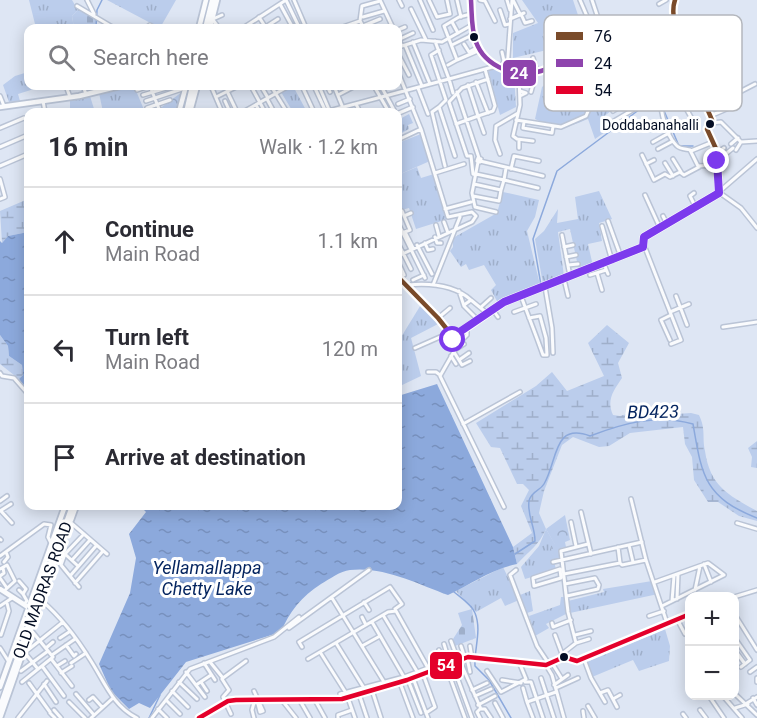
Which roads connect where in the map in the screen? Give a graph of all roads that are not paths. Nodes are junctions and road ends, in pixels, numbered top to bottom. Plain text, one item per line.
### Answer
1 (87, 0) edge
2 (211, 0) edge
3 (286, 0) edge
4 (294, 0) edge
5 (387, 0) edge
6 (399, 0) edge
7 (420, 0) edge
8 (429, 0) edge
9 (447, 0) edge
10 (457, 0) edge
11 (471, 0) edge
12 (480, 0) edge
13 (507, 0) edge
14 (512, 0) edge
15 (580, 0) edge
16 (592, 0) edge
17 (668, 0) edge
18 (675, 0) edge
19 (380, 1) edge
20 (280, 4) junction
21 (659, 4) dead end
22 (471, 5) junction
23 (674, 5) junction
24 (77, 6) dead end
25 (402, 6) dead end
26 (411, 9) dead end
27 (384, 10) junction
28 (500, 10) dead end
29 (511, 11) junction
30 (471, 14) junction
31 (522, 14) junction
32 (222, 15) dead end
33 (586, 15) edge
34 (597, 15) edge
35 (676, 15) edge
36 (461, 16) junction
37 (96, 17) junction
38 (259, 17) junction
39 (446, 17) junction
40 (212, 19) junction
41 (278, 19) dead end
42 (362, 19) junction
43 (380, 19) dead end
44 (510, 19) junction
45 (495, 21) dead end
46 (532, 21) dead end
47 (452, 22) junction
48 (251, 23) edge
49 (447, 23) junction
50 (107, 24) edge
51 (206, 24) edge
52 (208, 24) edge
53 (216, 24) edge
54 (263, 24) edge
55 (271, 24) edge
56 (290, 24) edge
57 (298, 24) edge
58 (304, 24) edge
59 (350, 24) edge
60 (363, 24) edge
61 (370, 24) edge
62 (391, 24) edge
63 (509, 24) junction
64 (472, 25) junction
65 (405, 27) dead end
66 (402, 28) edge
67 (433, 30) dead end
68 (413, 33) dead end
69 (458, 33) junction
70 (474, 34) junction
71 (402, 37) edge
72 (448, 39) junction
73 (426, 40) junction
74 (435, 41) junction
75 (413, 42) junction
76 (464, 44) dead end
77 (452, 45) junction
78 (402, 46) edge
79 (402, 48) edge
80 (479, 48) junction
81 (438, 50) junction
82 (502, 52) dead end
83 (449, 56) dead end
84 (533, 58) dead end
85 (488, 59) junction
86 (457, 60) junction
87 (402, 62) edge
88 (499, 66) junction
89 (482, 69) junction
90 (507, 70) junction
91 (544, 70) edge
92 (537, 73) junction
93 (519, 74) junction
94 (409, 75) dead end
95 (448, 79) junction
96 (486, 79) junction
97 (440, 82) junction
98 (476, 82) junction
99 (402, 84) edge
100 (430, 84) junction
101 (755, 84) dead end
102 (468, 85) junction
103 (420, 87) junction
104 (67, 90) edge
105 (84, 90) edge
106 (102, 90) edge
107 (159, 90) edge
108 (178, 90) edge
109 (189, 90) edge
110 (213, 90) edge
111 (231, 90) edge
112 (253, 90) edge
113 (264, 90) edge
114 (269, 90) edge
115 (274, 90) edge
116 (280, 90) edge
117 (304, 90) edge
118 (316, 90) edge
119 (320, 90) edge
120 (336, 90) edge
121 (376, 90) edge
122 (384, 90) edge
123 (406, 90) junction
124 (345, 91) edge
125 (742, 91) edge
126 (152, 92) junction
127 (227, 92) junction
128 (531, 92) dead end
129 (276, 93) junction
130 (455, 93) junction
131 (86, 94) junction
132 (266, 94) junction
133 (142, 95) dead end
134 (338, 95) junction
135 (387, 95) junction
136 (0, 96) edge
137 (70, 97) junction
138 (216, 97) junction
139 (380, 97) junction
140 (155, 98) junction
141 (268, 99) junction
142 (410, 99) junction
143 (170, 100) dead end
144 (43, 101) junction
145 (146, 101) dead end
146 (225, 101) dead end
147 (261, 103) junction
148 (356, 104) junction
149 (398, 104) dead end
150 (157, 105) junction
151 (256, 105) junction
152 (2, 106) edge
153 (350, 106) joint
154 (413, 107) junction
155 (439, 107) junction
156 (44, 108) edge
157 (147, 108) dead end
158 (158, 108) edge
159 (186, 108) edge
160 (220, 108) edge
161 (228, 108) edge
162 (235, 108) edge
163 (252, 108) edge
164 (258, 108) edge
165 (263, 108) edge
166 (272, 108) edge
167 (285, 108) edge
168 (312, 108) edge
169 (326, 108) edge
170 (327, 108) edge
171 (343, 108) joint
172 (358, 108) edge
173 (387, 108) edge
174 (394, 108) edge
175 (587, 111) edge
176 (631, 111) edge
177 (663, 111) edge
178 (688, 111) edge
179 (708, 111) edge
180 (721, 111) edge
181 (402, 113) edge
182 (488, 113) junction
183 (518, 113) junction
184 (428, 114) dead end
185 (478, 116) junction
186 (710, 116) junction
187 (4, 118) dead end
188 (466, 120) junction
189 (516, 120) junction
190 (524, 122) junction
191 (712, 123) junction
192 (456, 124) junction
193 (609, 124) dead end
194 (7, 126) junction
195 (24, 126) dead end
196 (553, 126) junction
197 (0, 128) edge
198 (697, 128) dead end
199 (421, 129) junction
200 (484, 133) dead end
201 (669, 133) junction
202 (24, 137) edge
203 (402, 138) dead end
204 (449, 138) junction
205 (519, 140) junction
206 (739, 140) junction
207 (439, 141) junction
208 (533, 141) dead end
209 (673, 141) junction
210 (756, 141) edge
211 (653, 142) dead end
212 (721, 142) dead end
213 (714, 144) junction
214 (751, 146) dead end
215 (0, 147) edge
216 (733, 147) junction
217 (519, 148) dead end
218 (723, 148) dead end
219 (658, 149) dead end
220 (691, 151) junction
221 (717, 153) junction
222 (500, 154) dead end
223 (642, 155) dead end
224 (24, 156) edge
225 (455, 156) dead end
226 (673, 159) dead end
227 (757, 159) edge
228 (479, 160) junction
229 (654, 160) dead end
230 (539, 161) dead end
231 (665, 163) dead end
232 (716, 163) junction
233 (464, 164) dead end
234 (646, 164) junction
235 (0, 166) edge
236 (445, 166) dead end
237 (699, 167) junction
238 (508, 168) junction
239 (681, 172) junction
240 (435, 173) junction
241 (476, 175) junction
242 (543, 176) dead end
243 (673, 176) junction
244 (0, 179) edge
245 (504, 180) junction
246 (474, 184) junction
247 (538, 188) dead end
248 (501, 190) junction
249 (720, 191) junction
250 (694, 192) dead end
251 (645, 195) dead end
252 (473, 196) junction
253 (0, 199) edge
254 (471, 202) dead end
255 (696, 208) junction
256 (445, 209) junction
257 (402, 211) dead end
258 (496, 212) dead end
259 (411, 213) dead end
260 (404, 216) junction
261 (460, 216) junction
262 (663, 216) dead end
263 (608, 221) dead end
264 (444, 222) dead end
265 (667, 224) junction
266 (436, 225) dead end
267 (602, 226) dead end
268 (660, 228) junction
269 (757, 228) edge
270 (402, 230) edge
271 (454, 231) junction
272 (404, 233) junction
273 (448, 233) junction
274 (562, 236) dead end
275 (437, 237) junction
276 (424, 242) junction
277 (441, 243) dead end
278 (417, 245) junction
279 (573, 245) dead end
280 (644, 245) junction
281 (564, 247) junction
282 (411, 248) junction
283 (433, 249) dead end
284 (402, 253) joint
285 (576, 255) dead end
286 (566, 257) junction
287 (621, 257) junction
288 (612, 261) junction
289 (578, 264) dead end
290 (604, 264) junction
291 (568, 266) junction
292 (411, 269) dead end
293 (402, 271) edge
294 (597, 273) junction
295 (432, 274) dead end
296 (404, 275) dead end
297 (570, 276) junction
298 (590, 276) dead end
299 (564, 279) junction
300 (413, 280) dead end
301 (402, 281) edge
302 (407, 285) junction
303 (433, 285) junction
304 (545, 286) junction
305 (602, 290) dead end
306 (459, 291) junction
307 (521, 296) junction
308 (568, 296) dead end
309 (676, 296) dead end
310 (491, 298) dead end
311 (471, 300) junction
312 (536, 304) dead end
313 (688, 304) dead end
314 (463, 305) junction
315 (481, 307) junction
316 (450, 308) dead end
317 (526, 308) junction
318 (681, 308) junction
319 (494, 310) junction
320 (514, 312) dead end
321 (488, 314) junction
322 (670, 314) junction
323 (498, 317) dead end
324 (438, 318) junction
325 (529, 318) junction
326 (479, 321) junction
327 (757, 322) edge
328 (687, 325) dead end
329 (723, 327) dead end
330 (467, 328) junction
331 (449, 333) junction
332 (453, 337) junction
333 (463, 339) dead end
334 (464, 344) dead end
335 (416, 348) dead end
336 (454, 352) junction
337 (470, 353) dead end
338 (553, 353) dead end
339 (459, 360) junction
340 (470, 361) dead end
341 (456, 364) dead end
342 (428, 372) dead end
343 (0, 373) edge
344 (440, 375) junction
345 (24, 389) edge
346 (520, 392) dead end
347 (463, 424) junction
348 (7, 496) dead end
349 (631, 499) dead end
350 (0, 501) edge
351 (11, 504) dead end
352 (504, 507) dead end
353 (69, 510) edge
354 (70, 510) edge
355 (70, 510) edge
356 (71, 510) edge
357 (0, 511) edge
358 (581, 512) dead end
359 (70, 522) junction
360 (571, 522) dead end
361 (12, 523) dead end
362 (737, 523) dead end
363 (757, 529) edge
364 (84, 534) junction
365 (90, 540) junction
366 (642, 542) junction
367 (51, 544) junction
368 (588, 544) junction
369 (97, 545) junction
370 (629, 545) junction
371 (576, 546) junction
372 (618, 547) junction
373 (103, 551) junction
374 (6, 552) junction
375 (65, 554) junction
376 (107, 554) dead end
377 (591, 554) junction
378 (0, 556) edge
379 (72, 560) junction
380 (84, 560) junction
381 (562, 560) junction
382 (646, 560) junction
383 (553, 562) dead end
384 (633, 562) junction
385 (620, 563) junction
386 (705, 564) junction
387 (3, 565) edge
388 (90, 565) junction
389 (78, 566) junction
390 (700, 566) junction
391 (94, 568) dead end
392 (369, 570) dead end
393 (516, 570) dead end
394 (563, 575) junction
395 (676, 575) junction
396 (70, 576) junction
397 (0, 577) edge
398 (19, 581) dead end
399 (655, 582) junction
400 (75, 583) junction
401 (711, 583) junction
402 (565, 584) junction
403 (79, 587) dead end
404 (4, 589) edge
405 (19, 590) dead end
406 (695, 590) junction
407 (757, 590) edge
408 (27, 591) dead end
409 (24, 596) junction
410 (567, 596) junction
411 (739, 596) edge
412 (332, 597) junction
413 (12, 598) junction
414 (675, 600) junction
415 (42, 601) junction
416 (364, 602) junction
417 (7, 603) junction
418 (48, 605) junction
419 (0, 606) edge
420 (662, 606) junction
421 (395, 609) junction
422 (27, 610) junction
423 (369, 610) dead end
424 (664, 611) junction
425 (38, 613) junction
426 (343, 615) junction
427 (383, 615) junction
428 (649, 616) dead end
429 (685, 616) edge
430 (299, 617) dead end
431 (362, 617) dead end
432 (677, 619) junction
433 (571, 620) junction
434 (739, 621) edge
435 (63, 622) junction
436 (372, 622) junction
437 (552, 623) dead end
438 (668, 623) junction
439 (366, 625) junction
440 (289, 628) dead end
441 (32, 630) junction
442 (591, 631) dead end
443 (69, 632) junction
444 (354, 632) junction
445 (574, 633) junction
446 (685, 633) edge
447 (1, 635) edge
448 (555, 635) dead end
449 (380, 636) junction
450 (569, 636) dead end
451 (60, 638) dead end
452 (75, 639) junction
453 (589, 639) dead end
454 (41, 640) junction
455 (451, 641) dead end
456 (53, 642) dead end
457 (336, 643) junction
458 (576, 643) junction
459 (444, 644) dead end
460 (739, 644) edge
461 (66, 645) junction
462 (362, 646) junction
463 (461, 646) dead end
464 (470, 646) dead end
465 (302, 647) dead end
466 (0, 648) edge
467 (47, 649) junction
468 (439, 650) dead end
469 (757, 650) edge
470 (320, 652) junction
471 (86, 653) junction
472 (24, 654) junction
473 (76, 654) dead end
474 (562, 654) junction
475 (52, 657) junction
476 (466, 658) junction
477 (472, 658) junction
478 (739, 658) edge
479 (309, 659) dead end
480 (561, 659) junction
481 (584, 659) junction
482 (458, 660) junction
483 (65, 661) dead end
484 (246, 661) dead end
485 (749, 661) junction
486 (9, 662) junction
487 (33, 662) junction
488 (210, 662) junction
489 (519, 662) junction
490 (204, 663) junction
491 (448, 664) junction
492 (549, 664) junction
493 (42, 666) junction
494 (60, 668) junction
495 (756, 668) edge
496 (38, 669) junction
497 (21, 671) dead end
498 (487, 671) dead end
499 (186, 672) junction
500 (470, 672) dead end
501 (750, 672) dead end
502 (418, 673) junction
503 (423, 674) junction
504 (212, 675) junction
505 (568, 675) dead end
506 (222, 678) junction
507 (413, 678) junction
508 (541, 678) dead end
509 (578, 678) dead end
510 (406, 679) junction
511 (562, 679) junction
512 (215, 680) dead end
513 (425, 680) junction
514 (502, 680) dead end
515 (22, 682) dead end
516 (178, 682) junction
517 (201, 682) junction
518 (400, 682) junction
519 (487, 682) dead end
520 (29, 683) dead end
521 (415, 683) junction
522 (524, 683) junction
523 (386, 684) junction
524 (196, 685) junction
525 (0, 686) edge
526 (72, 686) dead end
527 (364, 688) junction
528 (491, 688) dead end
529 (523, 688) dead end
530 (555, 688) junction
531 (372, 690) junction
532 (472, 690) junction
533 (172, 691) junction
534 (254, 691) dead end
535 (207, 692) dead end
536 (37, 693) junction
537 (346, 693) junction
538 (600, 693) junction
539 (76, 694) dead end
540 (340, 694) dead end
541 (359, 694) junction
542 (546, 695) junction
543 (620, 695) dead end
544 (64, 696) dead end
545 (475, 696) junction
546 (495, 696) dead end
547 (205, 697) dead end
548 (739, 697) edge
549 (113, 698) junction
550 (348, 698) junction
551 (537, 698) junction
552 (0, 699) edge
553 (197, 699) dead end
554 (257, 699) junction
555 (281, 699) junction
556 (298, 699) junction
557 (613, 699) junction
558 (89, 700) dead end
559 (165, 700) junction
560 (315, 700) junction
561 (712, 700) edge
562 (727, 700) edge
563 (756, 700) edge
564 (56, 702) dead end
565 (69, 702) dead end
566 (527, 702) junction
567 (605, 702) dead end
568 (225, 703) junction
569 (495, 703) dead end
570 (747, 704) junction
571 (588, 706) dead end
572 (617, 706) dead end
573 (102, 707) junction
574 (188, 707) dead end
575 (479, 707) junction
576 (735, 708) junction
577 (0, 709) edge
578 (158, 709) junction
579 (352, 710) junction
580 (700, 710) dead end
581 (262, 711) dead end
582 (583, 711) dead end
583 (51, 712) junction
584 (424, 713) junction
585 (180, 714) dead end
586 (231, 714) dead end
587 (683, 714) dead end
588 (94, 715) junction
589 (757, 715) edge
590 (0, 718) edge
591 (19, 718) edge
592 (55, 718) edge
593 (61, 718) edge
594 (85, 718) edge
595 (91, 718) edge
596 (137, 718) edge
597 (152, 718) edge
598 (167, 718) edge
599 (199, 718) edge
600 (254, 718) edge
601 (296, 718) edge
602 (310, 718) edge
603 (325, 718) edge
604 (338, 718) edge
605 (355, 718) edge
606 (368, 718) edge
607 (381, 718) edge
608 (412, 718) edge
609 (428, 718) edge
610 (465, 718) edge
611 (472, 718) edge
612 (480, 718) edge
613 (491, 718) edge
614 (503, 718) edge
615 (533, 718) edge
616 (543, 718) edge
617 (554, 718) edge
618 (564, 718) edge
619 (584, 718) edge
620 (595, 718) edge
621 (686, 718) edge
622 (706, 718) edge
623 (724, 718) edge
624 (742, 718) edge

1 - 37 street
2 - 40 main road
2 - 51 highway
3 - 20 street
3 - 57 street
4 - 58 street
5 - 19 street
6 - 25 street
7 - 67 street
8 - 39 street
9 - 39 street
10 - 36 street
11 - 22 street
12 - 22 street
12 - 45 street
13 - 29 street
14 - 29 street
14 - 31 street
15 - 33 street
16 - 34 street
17 - 21 street
17 - 23 street
18 - 23 street
19 - 27 street
19 - 42 street
20 - 38 street
20 - 56 street
22 - 30 street
23 - 35 street
24 - 37 street
26 - 73 street
27 - 42 street
27 - 62 street
28 - 63 street
29 - 44 street
30 - 36 street
30 - 64 street
31 - 44 street
31 - 46 street
32 - 40 street
36 - 47 street
37 - 50 street
38 - 48 street
38 - 54 street
39 - 49 street
40 - 52 main road
40 - 53 street
41 - 55 street
42 - 59 street
42 - 60 street
43 - 61 street
44 - 63 street
47 - 49 street
47 - 69 street
49 - 72 street
63 - 90 street
64 - 69 street
64 - 70 street
65 - 66 street
68 - 71 street
69 - 72 street
70 - 77 street
70 - 80 street
72 - 74 street
72 - 77 street
73 - 74 street
73 - 75 street
74 - 81 street
75 - 78 street
75 - 100 street
76 - 80 street
77 - 86 street
79 - 103 street
80 - 85 street
80 - 86 street
81 - 95 street
81 - 97 street
82 - 88 street
83 - 86 street
84 - 92 street
85 - 88 street
85 - 89 street
87 - 94 street
88 - 89 street
88 - 90 street
89 - 95 street
89 - 96 street
90 - 93 street
91 - 92 street
92 - 93 street
92 - 128 street
93 - 183 street
95 - 97 street
95 - 130 street
96 - 98 street
96 - 182 street
97 - 100 street
97 - 155 street
98 - 102 street
98 - 182 street
99 - 123 street
100 - 103 street
101 - 125 street
102 - 130 street
102 - 185 street
103 - 123 street
103 - 184 street
104 - 137 street
105 - 131 street
106 - 131 main road
107 - 126 street
108 - 140 street
109 - 159 highway
110 - 138 street
111 - 127 street
112 - 147 street
113 - 132 street
114 - 132 street
115 - 129 street
116 - 129 street
117 - 168 street
118 - 169 street
119 - 170 street
120 - 134 street
121 - 139 street
122 - 135 street
123 - 135 street
123 - 142 street
124 - 134 street
126 - 133 street
126 - 140 street
127 - 138 street
127 - 162 street
129 - 141 street
129 - 167 street
130 - 188 street
130 - 192 street
131 - 137 main road
132 - 141 street
134 - 171 street
135 - 139 street
135 - 174 street
136 - 152 street
137 - 144 main road
138 - 160 street
139 - 148 street
139 - 173 street
140 - 145 street
140 - 150 street
141 - 147 street
141 - 166 street
142 - 149 street
142 - 154 street
143 - 150 street
144 - 152 main road
144 - 156 street
146 - 161 street
147 - 151 street
147 - 165 street
148 - 153 street
148 - 172 street
150 - 157 street
150 - 158 street
151 - 163 street
151 - 164 street
153 - 171 street
154 - 181 street
154 - 199 street
155 - 204 street
155 - 207 street
175 - 196 street
176 - 193 street
177 - 201 street
178 - 198 street
179 - 186 street
180 - 186 street
182 - 185 street
183 - 189 street
183 - 222 street
185 - 188 street
185 - 200 street
186 - 191 street
187 - 194 street
188 - 192 street
188 - 228 street
189 - 190 street
189 - 205 street
190 - 196 street
190 - 196 street
191 - 206 street
191 - 213 street
192 - 241 street
194 - 195 street
194 - 197 street
199 - 203 street
199 - 240 street
201 - 209 street
201 - 211 street
202 - 215 street
204 - 207 street
204 - 225 street
205 - 208 street
205 - 217 street
206 - 210 street
206 - 216 street
206 - 216 street
207 - 236 street
209 - 219 street
209 - 220 street
210 - 214 street
212 - 213 street
213 - 220 street
213 - 221 street
216 - 232 street
218 - 221 street
220 - 237 street
221 - 232 street
223 - 234 street
224 - 235 street
226 - 239 street
227 - 249 street
228 - 238 street
228 - 241 street
229 - 234 street
230 - 238 street
231 - 243 street
232 - 237 street
232 - 249 street
233 - 240 street
234 - 243 street
237 - 239 street
238 - 242 street
238 - 245 street
239 - 243 street
240 - 256 street
241 - 245 street
241 - 246 street
244 - 253 street
245 - 247 street
245 - 248 street
246 - 248 street
246 - 252 street
248 - 252 street
249 - 255 street
249 - 269 street
250 - 255 street
251 - 268 street
252 - 258 street
254 - 256 street
255 - 265 street
256 - 261 street
257 - 260 street
259 - 260 street
260 - 272 street
261 - 271 street
261 - 271 street
262 - 265 street
263 - 287 street
264 - 273 street
265 - 268 street
266 - 275 street
267 - 288 street
268 - 280 street
270 - 272 street
271 - 273 street
271 - 303 street
272 - 282 street
273 - 275 street
274 - 281 street
275 - 276 street
275 - 277 street
276 - 278 street
276 - 283 street
278 - 282 street
278 - 295 street
279 - 281 street
280 - 287 street
280 - 322 street
281 - 286 street
282 - 284 street
282 - 300 street
284 - 292 street
285 - 286 street
286 - 291 street
287 - 288 street
288 - 290 street
289 - 291 street
290 - 294 street
290 - 297 street
291 - 297 street
293 - 296 street
294 - 298 street
294 - 305 street
297 - 299 street
299 - 304 street
299 - 308 street
301 - 302 street
302 - 303 street
302 - 324 street
303 - 306 street
304 - 307 street
304 - 338 street
306 - 311 street
306 - 314 street
307 - 317 street
307 - 319 street
309 - 318 street
310 - 315 street
311 - 314 street
311 - 315 street
312 - 317 street
313 - 318 street
314 - 326 street
315 - 321 street
316 - 324 street
317 - 320 street
317 - 325 street
318 - 322 street
318 - 328 street
319 - 321 street
319 - 323 street
321 - 326 street
322 - 322 street
324 - 331 street
325 - 325 street
326 - 330 street
327 - 329 street
330 - 332 street
330 - 333 street
331 - 332 street
331 - 335 street
332 - 336 street
334 - 336 street
336 - 339 street
336 - 341 street
336 - 344 street
337 - 339 street
339 - 340 street
342 - 344 street
343 - 345 street
344 - 347 street
346 - 347 street
347 - 352 street
348 - 350 street
349 - 366 street
351 - 357 street
353 - 367 main road
354 - 552 highway, OLD MADRAS ROAD, bridge
355 - 577 highway, OLD MADRAS ROAD, bridge
356 - 359 main road
357 - 361 street
358 - 368 street
359 - 364 street
359 - 415 main road
360 - 371 street
362 - 363 street
364 - 365 street
364 - 375 street
365 - 369 street
365 - 379 street
366 - 370 street
366 - 382 street
367 - 374 street
367 - 422 main road
368 - 371 street
368 - 377 street
369 - 373 street
369 - 380 street
370 - 372 street
370 - 384 street
371 - 381 street
372 - 377 street
372 - 385 street
373 - 376 street
373 - 388 street
374 - 378 street
374 - 387 street
375 - 379 street
375 - 396 street
377 - 381 street
379 - 389 street
380 - 388 street
380 - 389 street
381 - 383 street
381 - 394 street
382 - 384 street
382 - 399 street
384 - 385 street
385 - 394 street
386 - 390 street
386 - 401 street
386 - 401 street
387 - 397 street
387 - 404 street
388 - 391 street
388 - 400 street
389 - 396 street
390 - 395 street
390 - 406 street
392 - 412 street
393 - 492 street
394 - 394 street
394 - 402 street
395 - 399 street
395 - 414 street
396 - 400 street
397 - 404 street
398 - 409 street
399 - 420 street
400 - 403 street
401 - 406 street
402 - 410 street
402 - 410 street
404 - 413 main road
405 - 409 street
406 - 414 street
407 - 411 street
408 - 409 street
409 - 422 street
410 - 433 street
412 - 426 street
412 - 440 street
413 - 417 street
413 - 422 main road
414 - 420 street
415 - 418 street
415 - 425 main road
416 - 421 street
416 - 423 street
416 - 426 street
417 - 419 street
417 - 447 street
418 - 425 street
418 - 435 street
420 - 424 street
421 - 427 street
421 - 502 street
422 - 425 main road
422 - 486 main road
424 - 428 street
424 - 438 street
425 - 441 main road
426 - 444 street
426 - 465 street
427 - 436 street
427 - 502 street
429 - 432 street
430 - 488 street
431 - 439 street
432 - 438 street
432 - 446 street
433 - 437 street
433 - 445 street
434 - 469 street
435 - 443 street
435 - 454 street
436 - 439 street
436 - 449 street
438 - 481 street
439 - 444 street
441 - 454 street
441 - 472 main road
442 - 445 street
443 - 451 street
443 - 452 street
444 - 457 street
444 - 462 street
445 - 450 street
445 - 458 street
448 - 474 street
449 - 462 street
449 - 510 street
452 - 461 street
452 - 471 street
453 - 458 street
454 - 467 street
454 - 472 street
455 - 482 street
456 - 467 street
457 - 470 street
457 - 527 street
458 - 474 street
459 - 491 street
460 - 485 street
461 - 473 street
461 - 475 street
462 - 523 street
463 - 476 street
464 - 477 street
466 - 486 street
467 - 475 street
467 - 487 street
468 - 491 street
470 - 479 street
470 - 537 street
471 - 494 street
471 - 549 street
472 - 487 street
472 - 590 main road
474 - 480 street
475 - 493 street
475 - 494 street
476 - 477 street
476 - 482 street
476 - 500 street
477 - 489 street
478 - 485 street
480 - 481 street
480 - 492 street
481 - 538 street
482 - 491 street
482 - 532 street
483 - 494 street
484 - 506 street
485 - 495 street
486 - 525 main road
487 - 496 street
487 - 497 street
488 - 490 street
488 - 506 street
489 - 492 street
489 - 522 street
490 - 499 street
490 - 504 street
491 - 503 street
491 - 610 street
491 - 611 street
492 - 511 street
492 - 530 street
493 - 496 street
493 - 544 street
494 - 526 street
495 - 501 street
496 - 515 street
498 - 522 street
499 - 516 street
499 - 524 street
502 - 510 street
503 - 507 street
503 - 513 street
504 - 512 street
504 - 517 street
505 - 511 street
506 - 568 street
507 - 510 street
507 - 521 street
508 - 542 street
509 - 530 street
510 - 518 street
510 - 523 street
510 - 584 street
511 - 530 street
513 - 521 street
513 - 584 street
514 - 522 street
516 - 533 street
516 - 553 street
517 - 524 street
517 - 535 street
518 - 523 street
518 - 608 street
519 - 532 street
520 - 536 street
521 - 584 street
522 - 551 street
523 - 527 street
523 - 531 street
524 - 547 street
527 - 537 street
528 - 545 street
529 - 566 street
530 - 542 street
530 - 618 street
531 - 541 street
531 - 607 street
532 - 545 street
533 - 559 street
533 - 574 street
534 - 554 street
536 - 564 street
536 - 583 street
536 - 591 street
537 - 540 street
538 - 557 street
538 - 567 street
539 - 588 street
541 - 550 street
541 - 606 street
542 - 551 street
542 - 617 street
543 - 557 street
545 - 575 street
546 - 575 street
548 - 570 street
549 - 573 street
549 - 596 street
550 - 560 street
550 - 579 street
551 - 566 street
551 - 616 street
554 - 555 street
554 - 568 street
554 - 581 street
554 - 600 street
555 - 556 street
555 - 601 street
556 - 560 street
556 - 602 street
557 - 572 street
558 - 573 street
559 - 578 street
559 - 585 street
560 - 603 street
561 - 623 street
562 - 576 street
563 - 570 street
565 - 594 street
566 - 615 street
568 - 586 street
568 - 599 street
569 - 614 street
570 - 576 street
570 - 589 street
571 - 620 street
573 - 588 street
575 - 612 street
575 - 613 street
576 - 624 street
578 - 597 street
578 - 598 street
579 - 604 street
579 - 605 street
580 - 622 street
582 - 619 street
583 - 592 street
583 - 593 street
584 - 609 street
587 - 621 street
588 - 595 street

